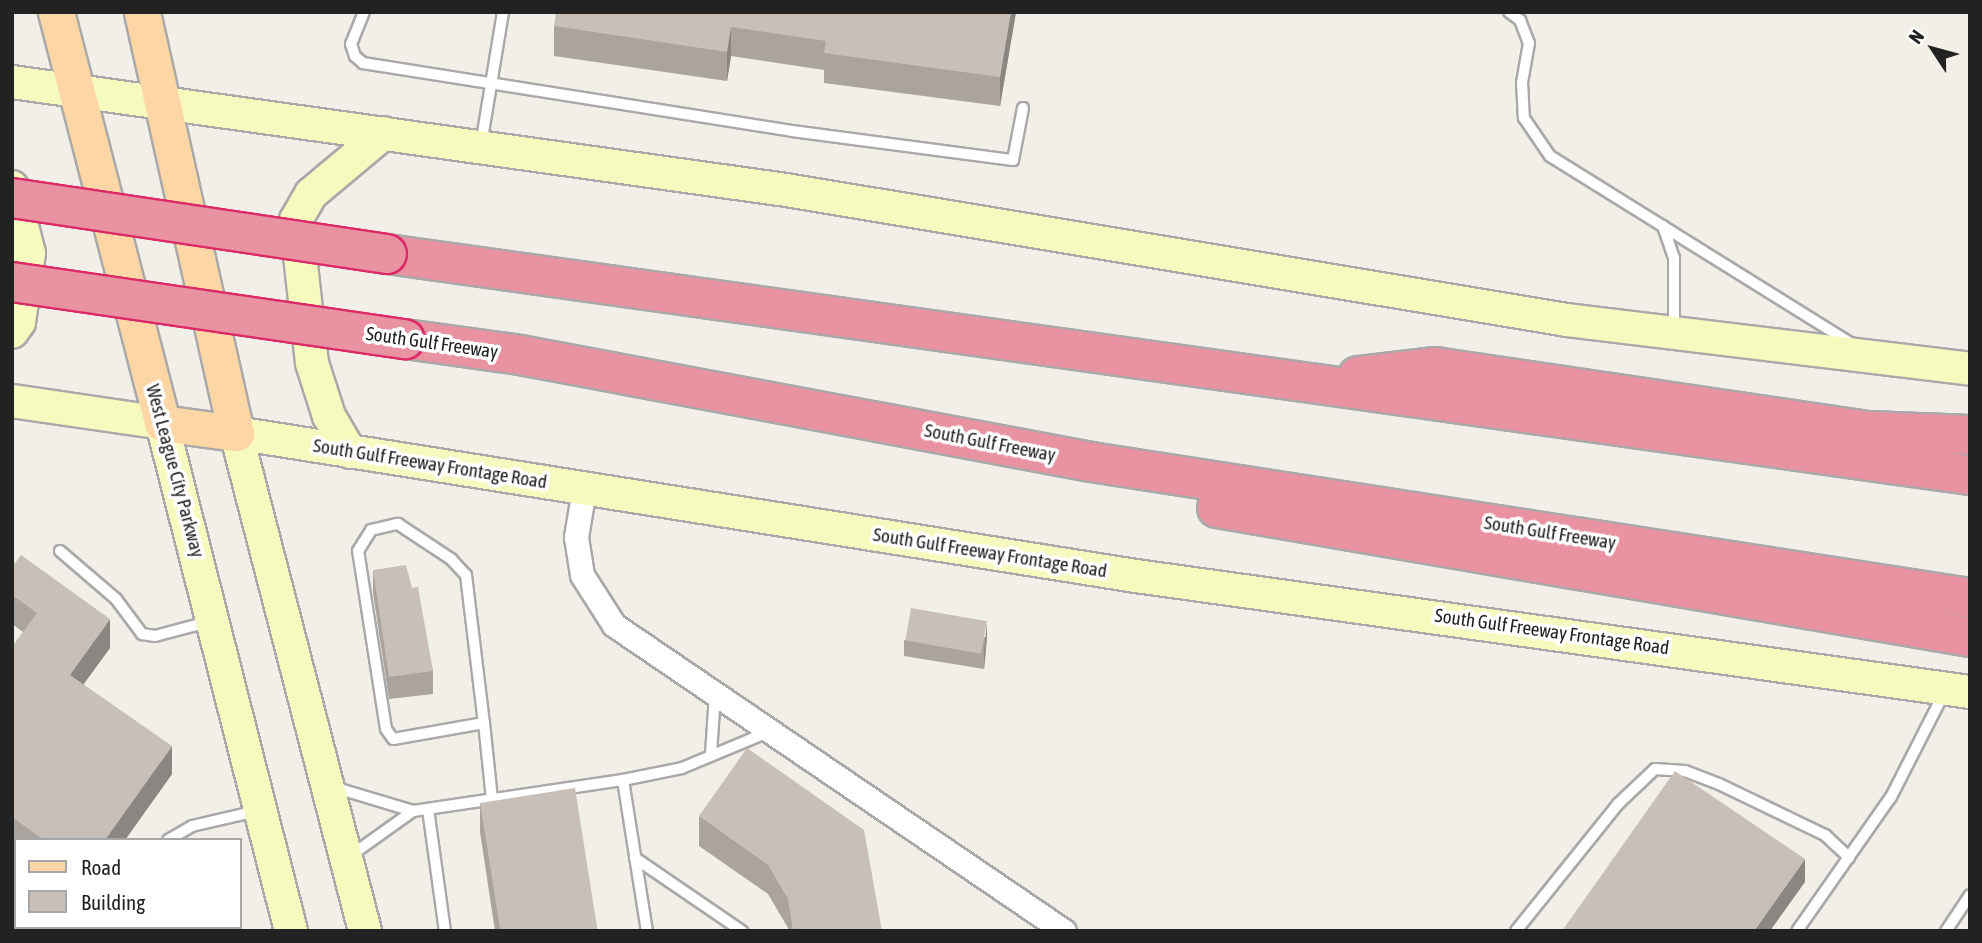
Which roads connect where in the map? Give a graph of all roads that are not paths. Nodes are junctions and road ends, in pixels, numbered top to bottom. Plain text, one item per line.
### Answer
1 (55, 12) edge
2 (142, 12) edge
3 (364, 12) edge
4 (503, 12) edge
5 (1509, 12) edge
6 (12, 82) edge
7 (492, 82) junction
8 (74, 92) junction
9 (162, 104) junction
10 (1023, 108) dead end
11 (383, 133) junction
12 (481, 145) junction
13 (12, 187) edge
14 (12, 198) edge
15 (1663, 226) junction
16 (12, 282) edge
17 (12, 332) edge
18 (1674, 332) junction
19 (1868, 354) junction
20 (1970, 369) edge
21 (1307, 383) junction
22 (12, 401) edge
23 (163, 423) junction
24 (931, 432) junction
25 (236, 433) junction
26 (1970, 435) edge
27 (349, 452) junction
28 (1970, 475) edge
29 (584, 489) junction
30 (60, 551) dead end
31 (1970, 598) edge
32 (214, 620) junction
33 (1970, 637) edge
34 (1958, 690) edge
35 (715, 694) junction
36 (484, 723) junction
37 (769, 731) junction
38 (711, 754) junction
39 (622, 780) junction
40 (330, 786) junction
41 (492, 799) junction
42 (428, 809) junction
43 (262, 810) junction
44 (413, 811) junction
45 (171, 837) edge
46 (1850, 857) junction
47 (348, 858) junction
48 (635, 858) junction
49 (1970, 895) edge
50 (291, 931) edge
51 (365, 931) edge
52 (445, 931) edge
53 (647, 931) edge
54 (741, 931) edge
55 (1065, 931) edge
56 (1516, 931) edge
57 (1797, 931) edge
58 (1946, 931) edge

1 - 8 main road, West League City Parkway
2 - 9 main road
3 - 7 lane
4 - 7 lane
5 - 15 lane
6 - 8 main road
7 - 10 lane
7 - 12 lane
8 - 9 main road
8 - 23 main road, West League City Parkway
9 - 11 main road
9 - 25 main road
11 - 12 main road
11 - 27 main road
12 - 18 main road
13 - 17 main road
14 - 21 highway, bridge
15 - 18 lane
15 - 19 lane
16 - 24 highway, South Gulf Freeway, bridge
18 - 19 main road
19 - 20 main road
21 - 26 highway
21 - 28 highway
22 - 23 main road, South Gulf Freeway Frontage Road
23 - 25 main road, South Gulf Freeway Frontage Road
23 - 32 main road, West League City Parkway
24 - 31 highway, South Gulf Freeway
24 - 33 highway
25 - 27 main road, South Gulf Freeway Frontage Road
25 - 40 main road
27 - 29 main road, South Gulf Freeway Frontage Road
29 - 34 main road, South Gulf Freeway Frontage Road
29 - 35 street
30 - 32 lane
32 - 43 main road, West League City Parkway
34 - 46 lane
35 - 37 street
35 - 38 lane
36 - 36 lane
36 - 41 lane
37 - 38 lane
37 - 55 street
38 - 39 lane
39 - 41 lane
39 - 48 lane
40 - 44 lane
40 - 47 main road
41 - 42 lane
42 - 44 lane
42 - 52 lane
43 - 45 lane
43 - 50 main road, West League City Parkway
44 - 47 lane
46 - 56 lane
46 - 57 lane
47 - 51 main road
48 - 53 lane
48 - 54 lane
49 - 58 lane

